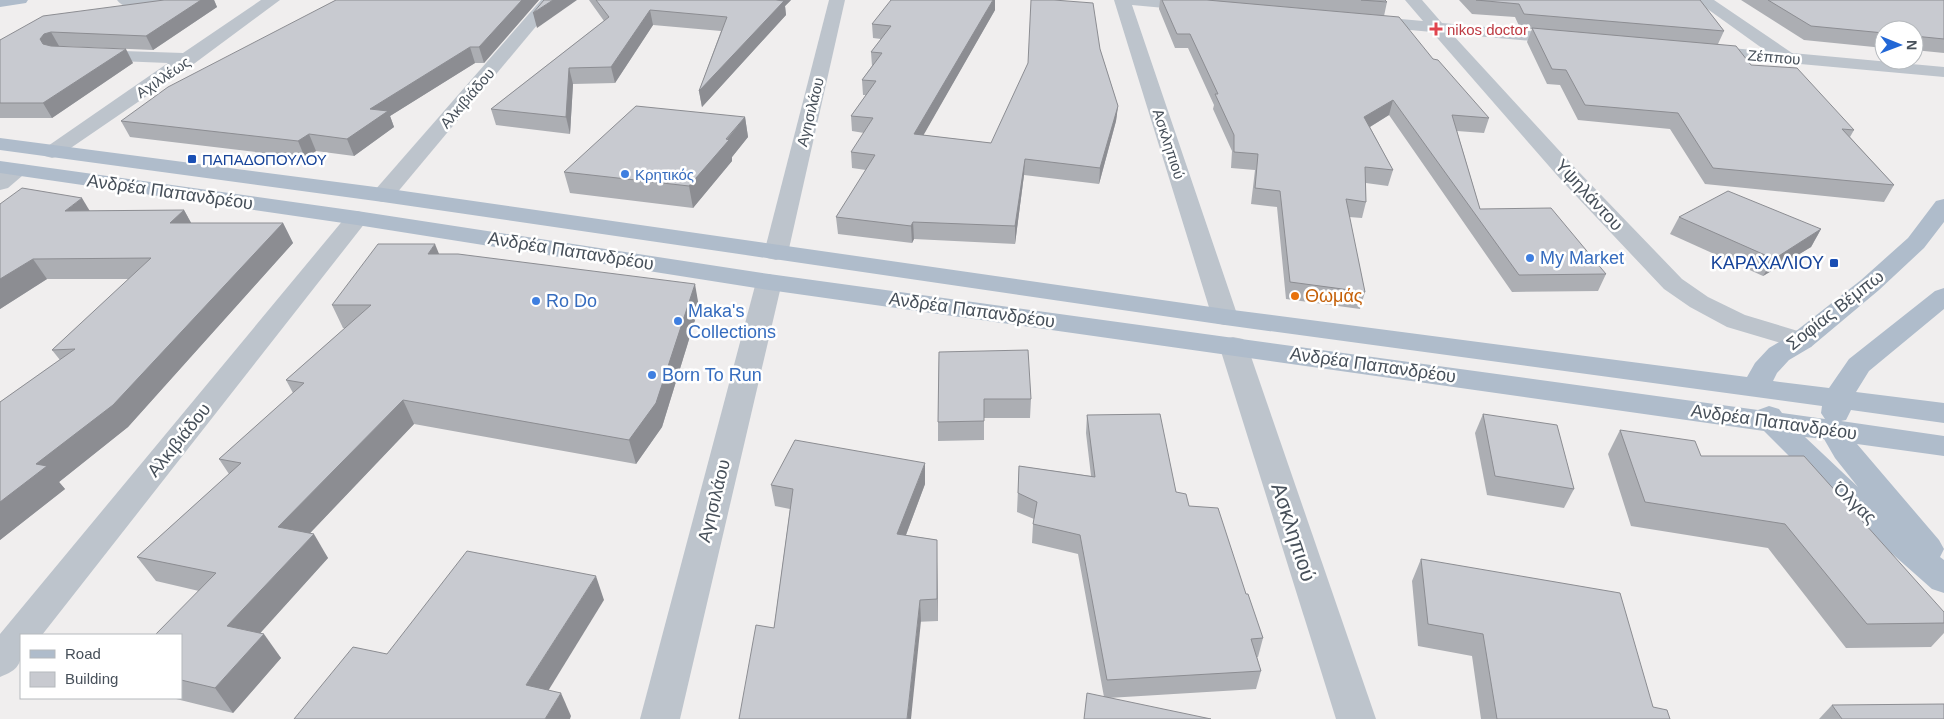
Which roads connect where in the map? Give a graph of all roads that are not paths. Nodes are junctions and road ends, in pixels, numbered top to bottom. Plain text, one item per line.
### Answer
1 (125, 0) edge
2 (189, 0) edge
3 (272, 0) edge
4 (550, 0) edge
5 (837, 0) edge
6 (1124, 0) edge
7 (1413, 0) edge
8 (1703, 0) edge
9 (1214, 8) edge
10 (1351, 20) edge
11 (1439, 27) junction
12 (1578, 40) edge
13 (1687, 49) edge
14 (75, 54) edge
15 (1787, 58) junction
16 (189, 59) junction
17 (1944, 72) edge
18 (0, 144) edge
19 (52, 152) junction
20 (6, 173) edge
21 (383, 195) junction
22 (1944, 206) edge
23 (357, 218) junction
24 (773, 267) junction
25 (1944, 296) edge
26 (1229, 331) junction
27 (1801, 341) junction
28 (1755, 388) junction
29 (1837, 398) junction
30 (1944, 413) edge
31 (1772, 421) junction
32 (1834, 430) junction
33 (1944, 446) edge
34 (1944, 566) edge
35 (1944, 579) edge
36 (22, 634) edge
37 (20, 636) edge
38 (0, 661) edge
39 (660, 719) edge
40 (1356, 719) edge

1 - 2 street
3 - 16 street, Αχιλλέως
4 - 21 street, Αλκιβιάδου
5 - 24 street, Αγησιλάου
6 - 9 street
6 - 26 street, Ασκληπιού
7 - 11 street, Υψηλάντου
8 - 15 street
10 - 11 street
11 - 12 street
11 - 27 street, Υψηλάντου
13 - 15 street, Ζέππου
14 - 16 street
15 - 17 street, Ζέππου
16 - 19 street, Αχιλλέως
18 - 19 main road, Ανδρέα Παπανδρέου
19 - 21 main road, Ανδρέα Παπανδρέου
20 - 23 main road, Ανδρέα Παπανδρέου
21 - 24 main road, Ανδρέα Παπανδρέου
22 - 27 main road, Σοφίας Βέμπω
23 - 24 main road, Ανδρέα Παπανδρέου
23 - 36 street, Αλκιβιάδου
24 - 26 main road, Ανδρέα Παπανδρέου
24 - 39 street, Αγησιλάου
25 - 29 main road
26 - 28 main road, Ανδρέα Παπανδρέου
26 - 31 main road, Ανδρέα Παπανδρέου
26 - 40 street, Ασκληπιού
27 - 28 main road, Σοφίας Βέμπω
28 - 29 main road, Ανδρέα Παπανδρέου
28 - 31 main road
29 - 30 main road, Ανδρέα Παπανδρέου
29 - 32 main road
31 - 32 main road, Ανδρέα Παπανδρέου
31 - 35 main road, Όλγας
32 - 33 main road, Ανδρέα Παπανδρέου
32 - 34 main road, Όλγας
37 - 38 street, Αλκιβιάδου

